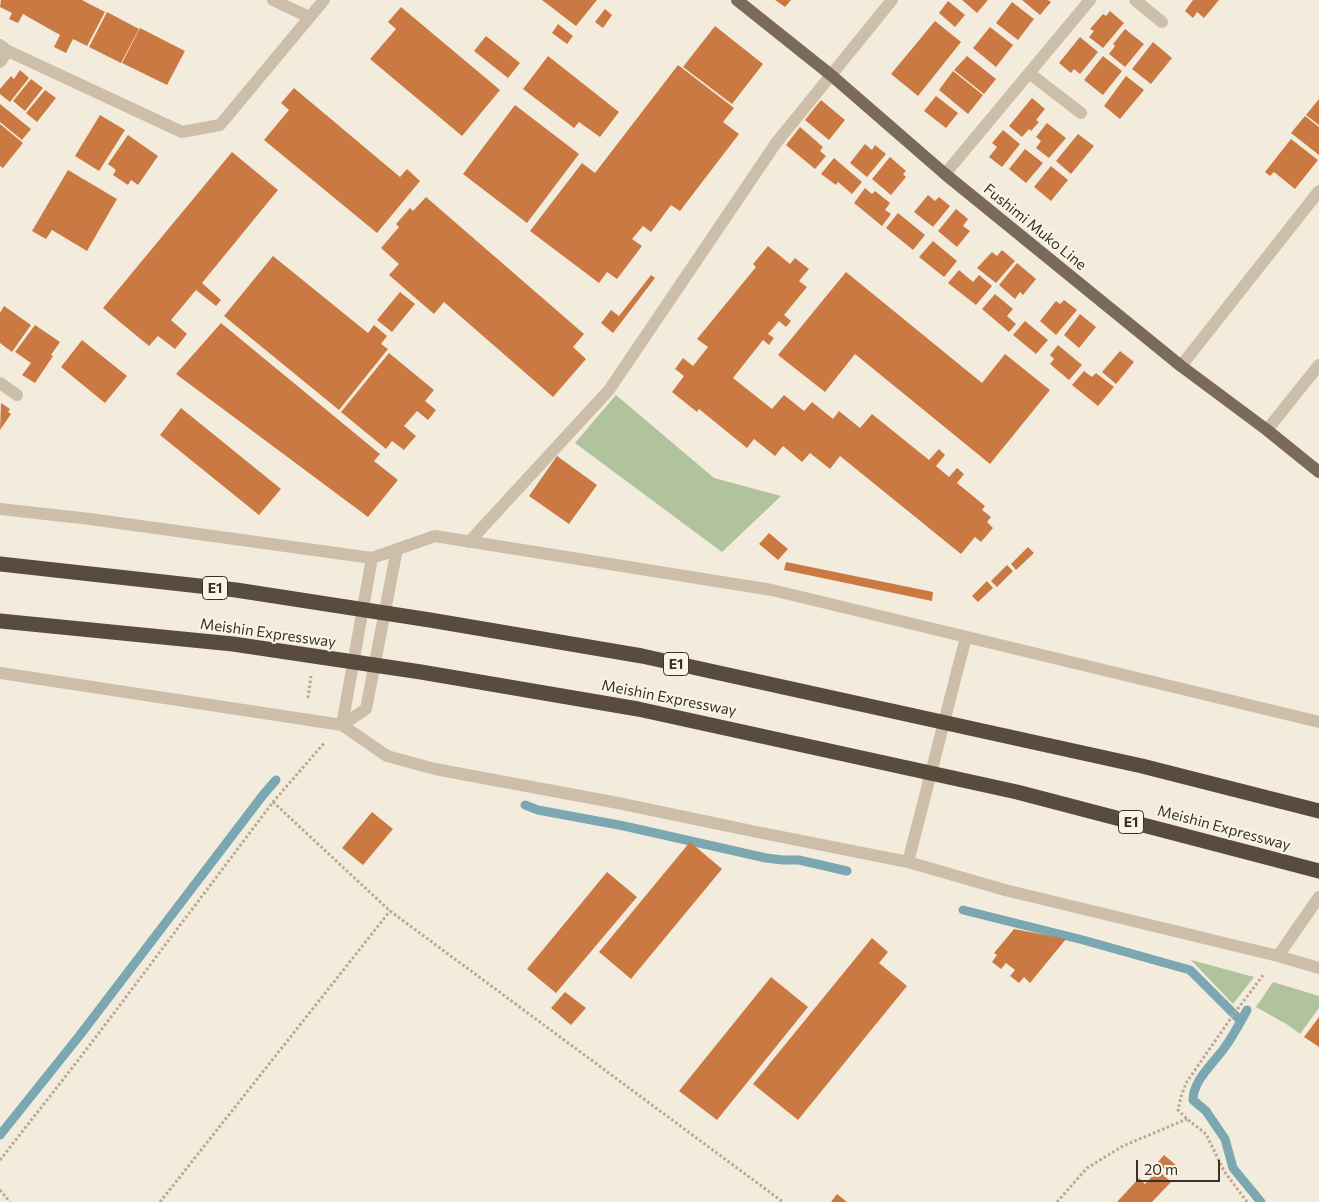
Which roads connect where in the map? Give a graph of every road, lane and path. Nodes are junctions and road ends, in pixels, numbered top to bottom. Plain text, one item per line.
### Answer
1 (273, 0) edge
2 (324, 0) edge
3 (736, 0) edge
4 (892, 0) edge
5 (1090, 0) edge
6 (1135, 0) edge
7 (309, 18) junction
8 (1162, 22) dead end
9 (4, 48) edge
10 (0, 62) edge
11 (1029, 73) junction
12 (831, 75) junction
13 (1081, 114) dead end
14 (945, 174) junction
15 (1319, 191) edge
16 (1319, 365) edge
17 (1181, 366) junction
18 (0, 383) edge
19 (17, 395) dead end
20 (1267, 430) junction
21 (1319, 472) edge
22 (0, 509) edge
23 (469, 542) junction
24 (397, 548) junction
25 (372, 558) junction
26 (0, 564) edge
27 (0, 621) edge
28 (966, 637) junction
29 (312, 670) dead end
30 (0, 673) edge
31 (308, 698) dead end
32 (1319, 722) edge
33 (342, 725) junction
34 (273, 802) junction
35 (1319, 811) edge
36 (908, 862) junction
37 (1314, 870) edge
38 (1319, 897) edge
39 (390, 911) junction
40 (1278, 956) junction
41 (1319, 968) edge
42 (1186, 1119) junction
43 (0, 1160) edge
44 (0, 1190) edge
45 (10, 1202) edge
46 (160, 1202) edge
47 (783, 1202) edge
48 (1057, 1202) edge
49 (1247, 1202) edge

1 - 7 street
2 - 7 street
3 - 12 main road, Fushimi Muko Line
4 - 12 street
5 - 11 street
6 - 8 street
7 - 9 street
9 - 10 street
11 - 13 street
11 - 14 street
12 - 14 main road, Fushimi Muko Line
12 - 23 street
14 - 17 main road, Fushimi Muko Line
15 - 17 street
16 - 20 street
17 - 20 main road, Fushimi Muko Line
18 - 19 street
20 - 21 main road, Fushimi Muko Line
22 - 25 street
23 - 24 street
23 - 28 street
24 - 25 street
24 - 33 street
25 - 33 street
26 - 35 highway, E1
27 - 37 highway, Meishin Expressway / E1
28 - 32 street
28 - 36 street
29 - 31 path
30 - 33 street
33 - 34 path
33 - 36 street
34 - 39 path
34 - 43 path
36 - 40 street
38 - 40 street
39 - 46 path
39 - 47 path
40 - 41 street
40 - 42 path
42 - 48 path
42 - 49 path
44 - 45 path

